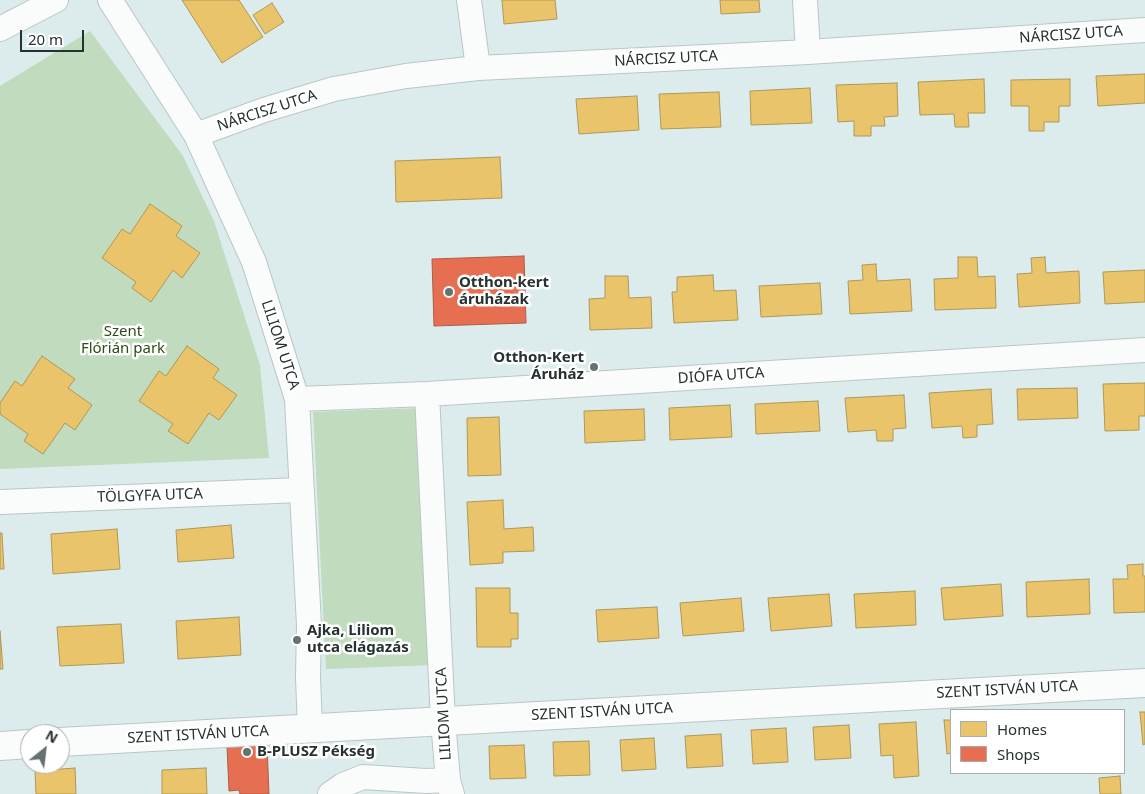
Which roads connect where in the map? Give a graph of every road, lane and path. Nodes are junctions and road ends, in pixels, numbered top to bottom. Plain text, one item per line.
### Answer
1 (56, 0) edge
2 (110, 0) edge
3 (468, 0) edge
4 (805, 0) edge
5 (0, 29) edge
6 (1145, 30) edge
7 (808, 52) junction
8 (478, 68) junction
9 (196, 135) junction
10 (1145, 350) edge
11 (428, 394) junction
12 (297, 399) junction
13 (301, 490) junction
14 (0, 502) edge
15 (1145, 683) edge
16 (443, 721) junction
17 (310, 728) junction
18 (70, 741) edge
19 (20, 745) edge
20 (0, 746) edge
21 (450, 787) edge
22 (330, 794) edge

1 - 5 street
2 - 9 street, LILIOM UTCA
3 - 8 street
4 - 7 street
6 - 7 street, NÁRCISZ UTCA
7 - 8 street, NÁRCISZ UTCA
8 - 9 street, NÁRCISZ UTCA
9 - 12 street, LILIOM UTCA
10 - 11 street, DIÓFA UTCA
11 - 12 street, DIÓFA UTCA
11 - 16 street, LILIOM UTCA
12 - 13 street, LILIOM UTCA
13 - 14 street, TÖLGYFA UTCA
13 - 17 street, LILIOM UTCA
15 - 16 main road, SZENT ISTVÁN UTCA
16 - 17 main road, SZENT ISTVÁN UTCA
16 - 21 street, LILIOM UTCA
17 - 18 main road, SZENT ISTVÁN UTCA
19 - 20 main road
21 - 22 street

